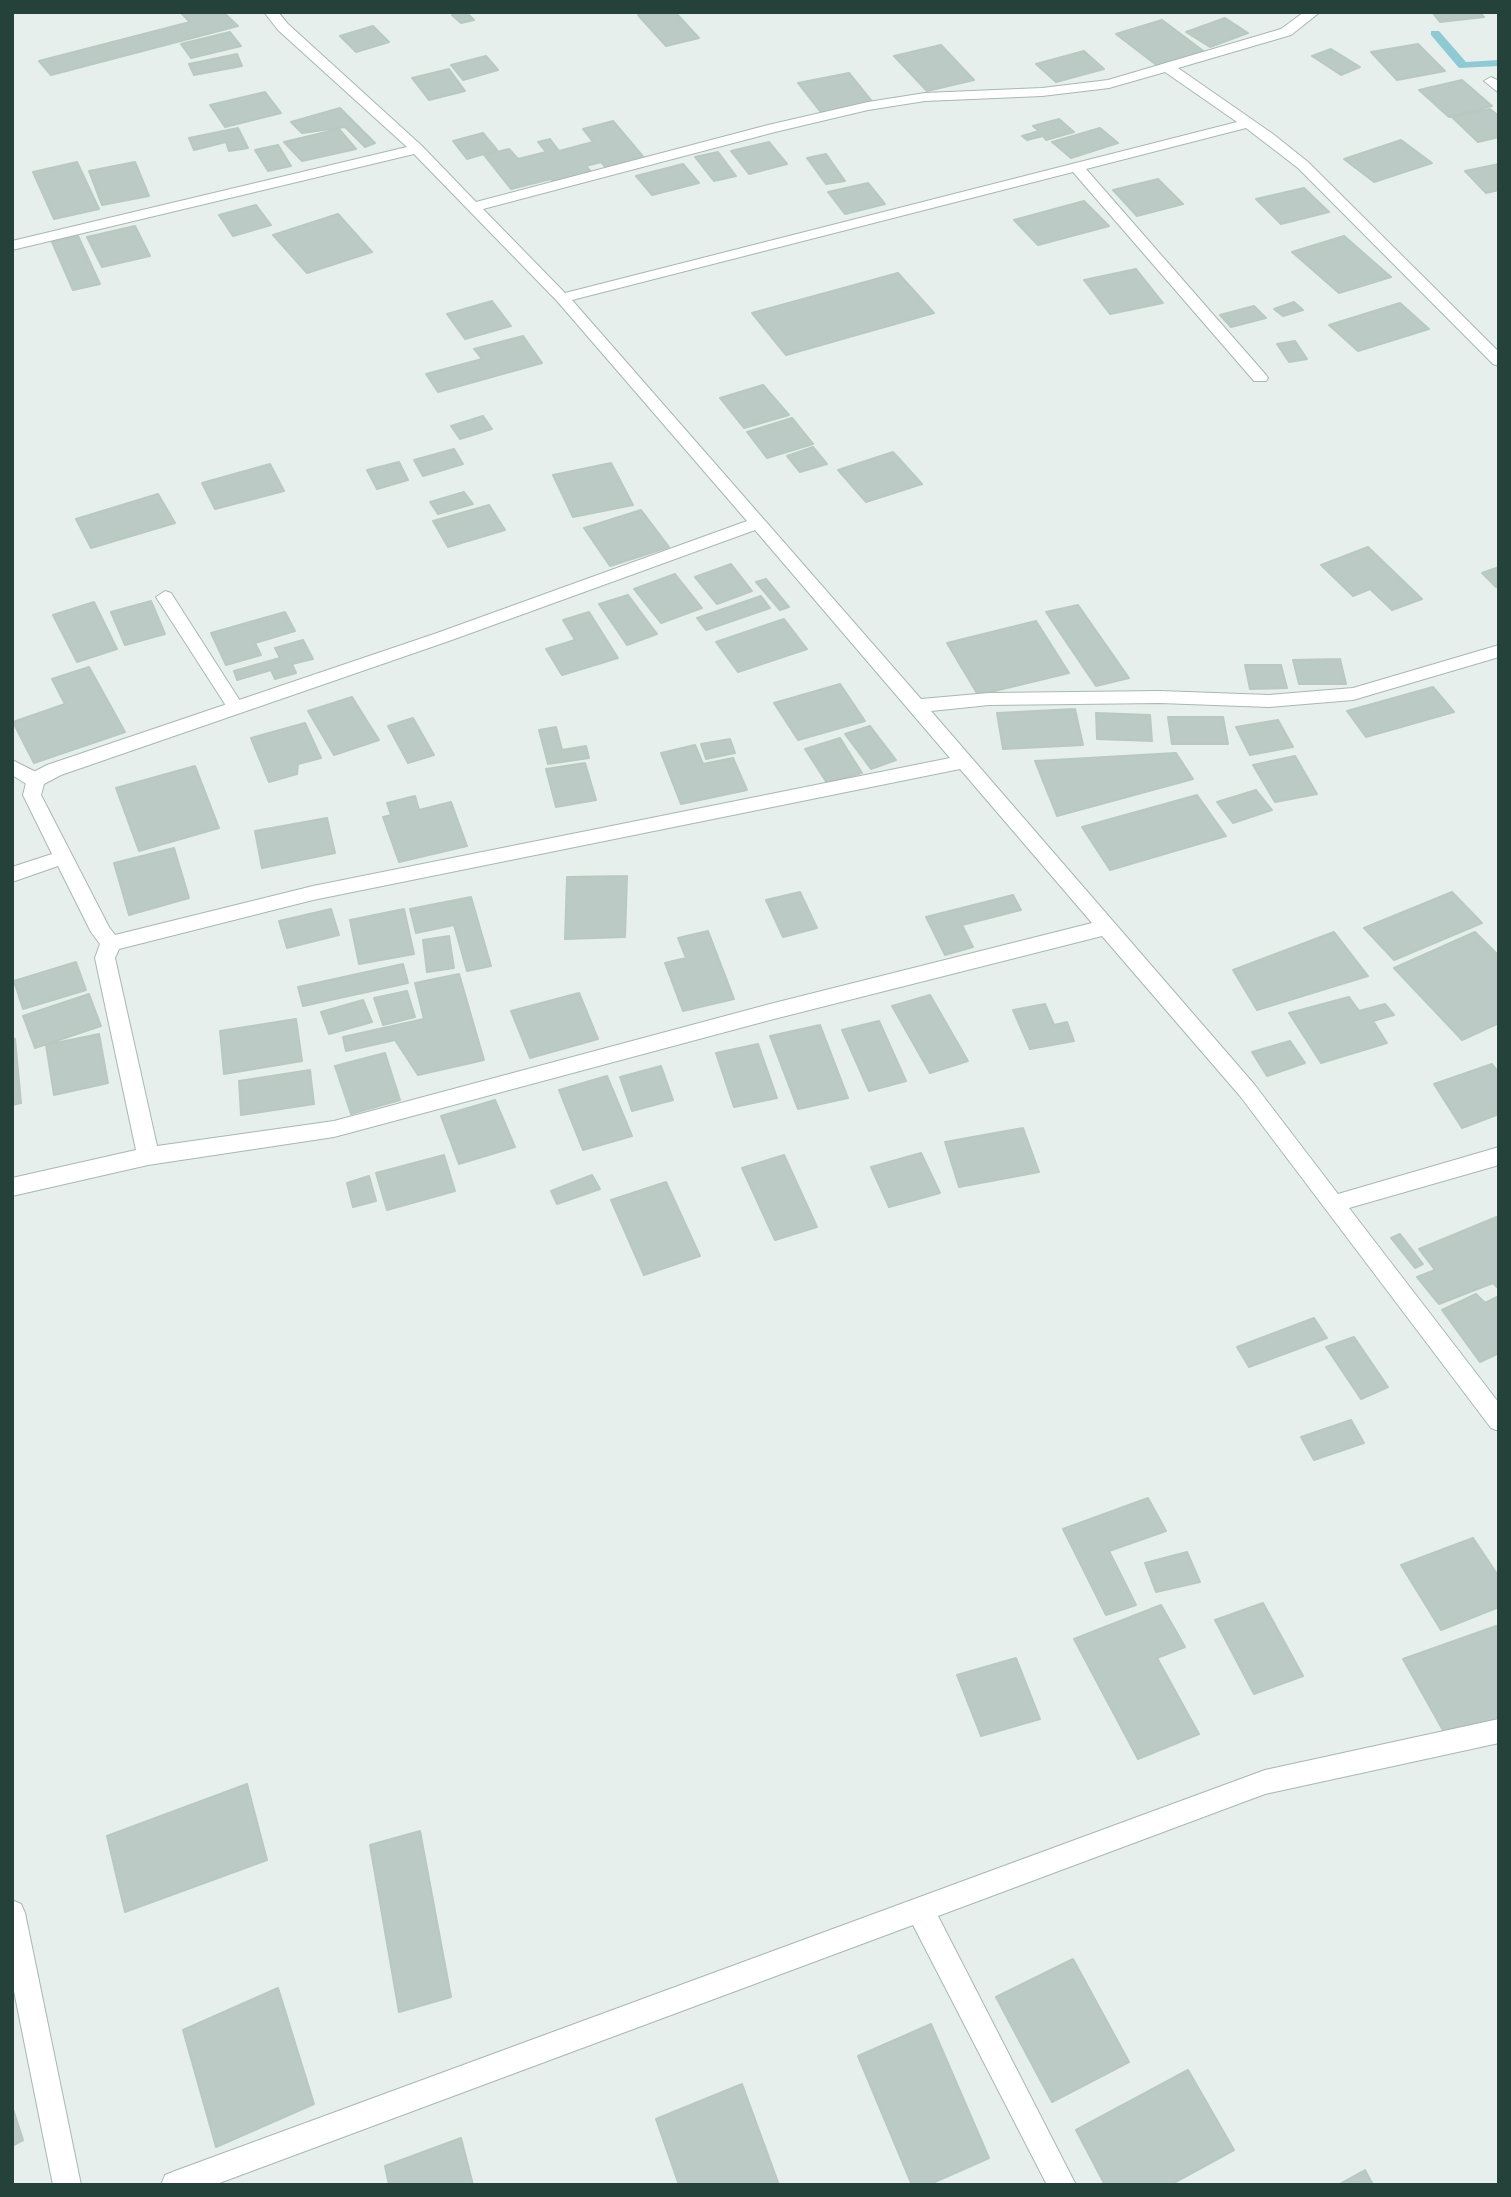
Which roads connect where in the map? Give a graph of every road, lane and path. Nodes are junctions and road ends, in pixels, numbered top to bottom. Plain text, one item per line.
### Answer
1 (271, 12) edge
2 (1313, 12) edge
3 (1170, 68) junction
4 (1248, 123) junction
5 (417, 149) junction
6 (1077, 167) junction
7 (473, 207) junction
8 (12, 246) edge
9 (562, 298) junction
10 (1499, 361) edge
11 (1260, 378) dead end
12 (758, 523) junction
13 (165, 597) dead end
14 (1499, 651) edge
15 (916, 706) junction
16 (236, 708) junction
17 (964, 762) junction
18 (12, 766) edge
19 (35, 780) junction
20 (63, 857) junction
21 (12, 875) edge
22 (1107, 928) junction
23 (111, 943) junction
24 (148, 1156) junction
25 (1499, 1156) edge
26 (12, 1186) edge
27 (1333, 1204) junction
28 (1499, 1421) edge
29 (1499, 1731) edge
30 (920, 1910) junction
31 (12, 1913) edge
32 (67, 2185) edge
33 (175, 2185) edge
34 (1062, 2185) edge

1 - 5 street
2 - 3 street
3 - 4 street
3 - 7 street
4 - 6 street
4 - 10 street
5 - 7 street
5 - 8 street
6 - 9 street
6 - 11 street
7 - 9 street
9 - 12 street
12 - 15 street
12 - 16 street
13 - 16 street
14 - 15 street
15 - 17 street
16 - 19 street
17 - 22 street
17 - 23 street
18 - 19 street
19 - 20 street
20 - 21 street
20 - 23 street
22 - 24 street
22 - 27 street
23 - 24 street
24 - 26 street
25 - 27 street
27 - 28 street
29 - 30 street
30 - 33 street
30 - 34 street
31 - 32 street

